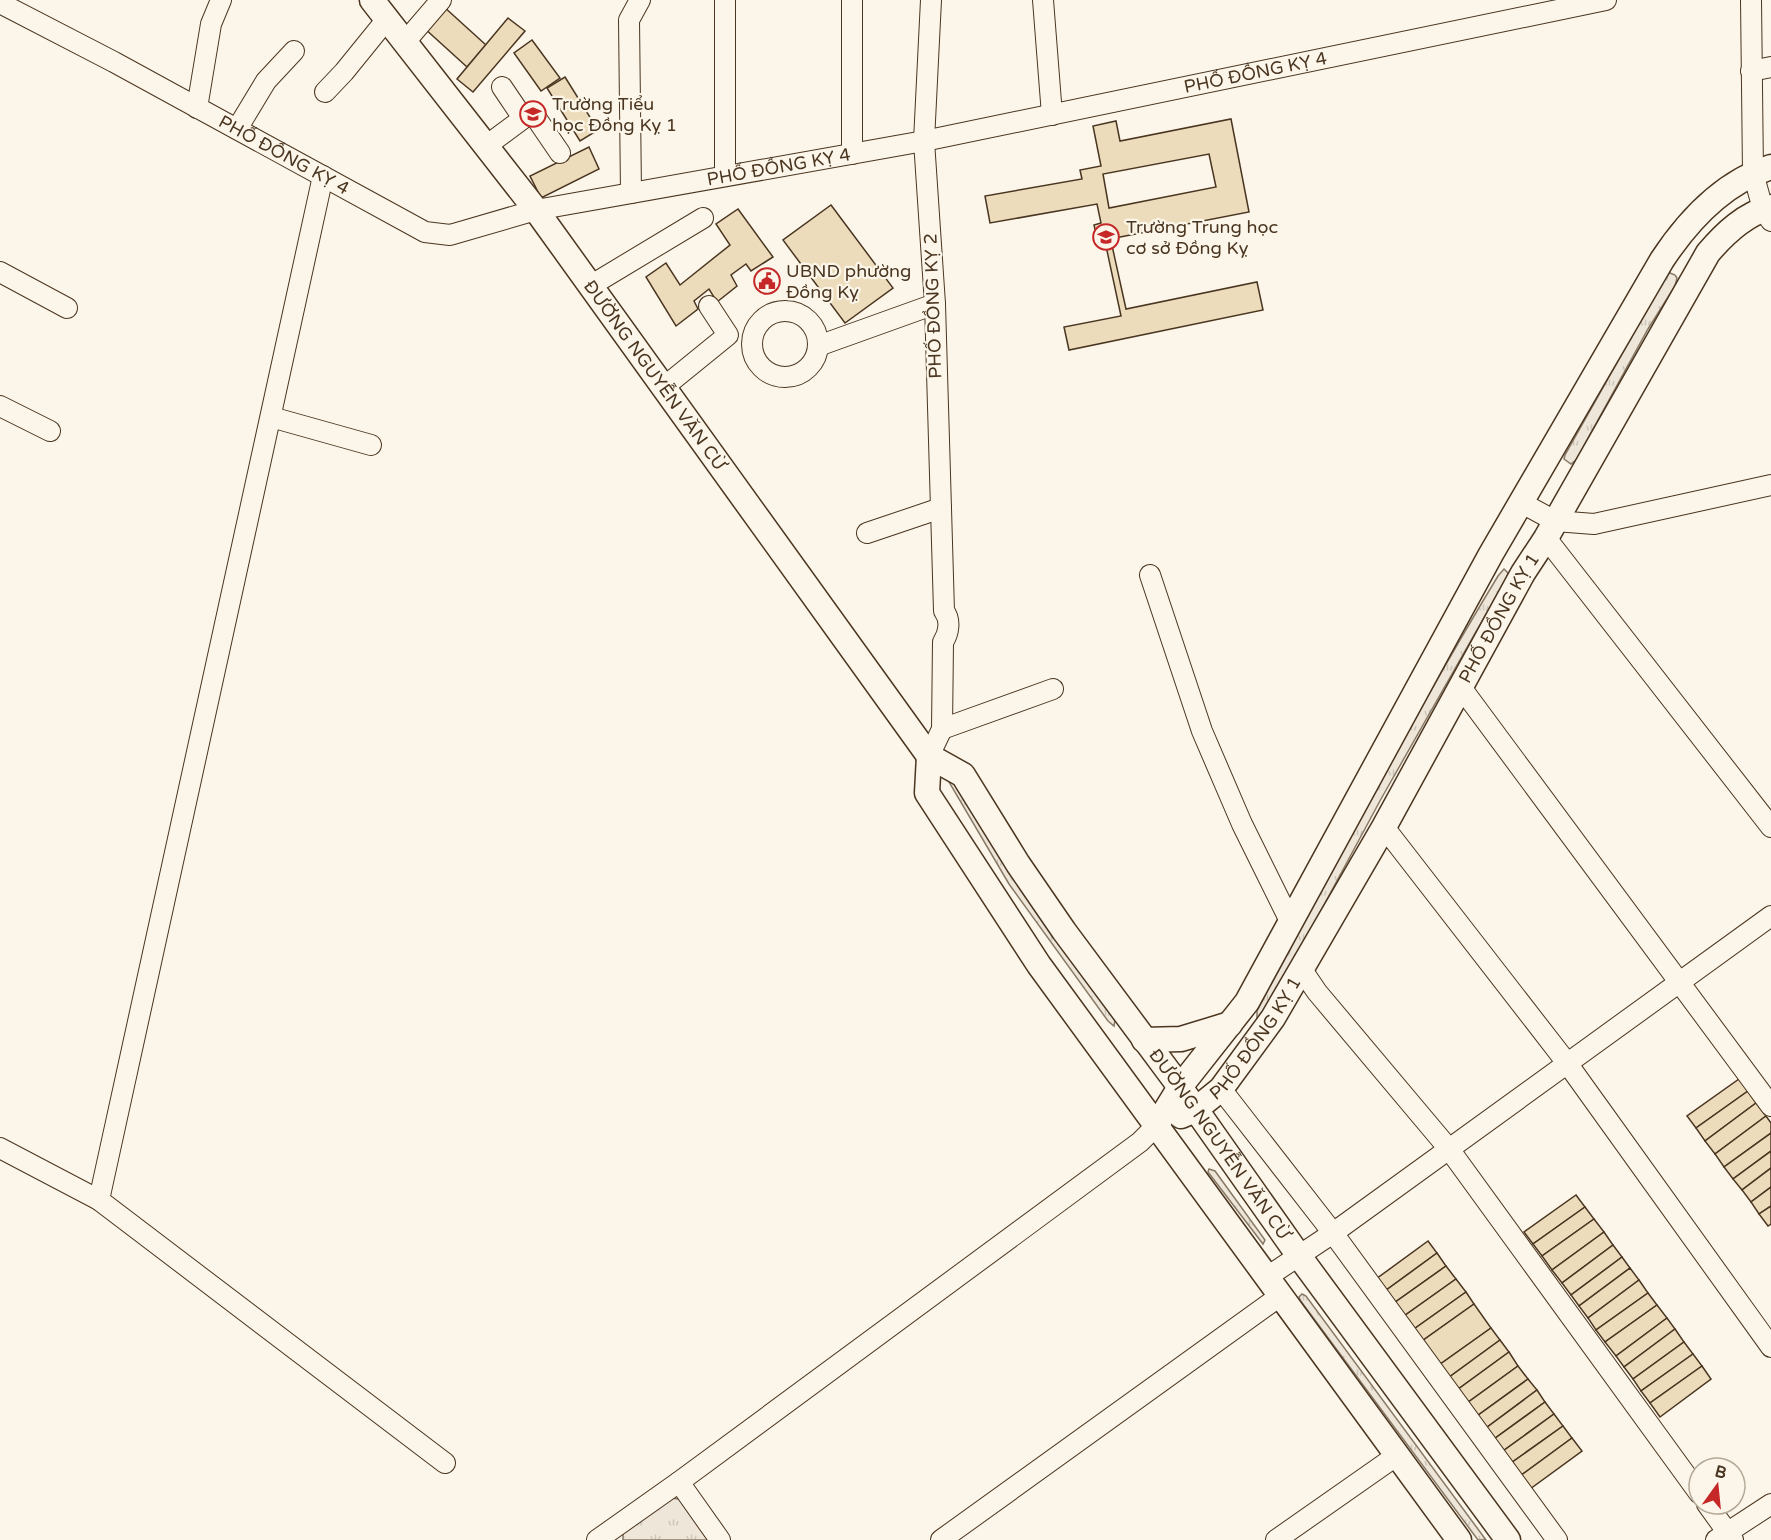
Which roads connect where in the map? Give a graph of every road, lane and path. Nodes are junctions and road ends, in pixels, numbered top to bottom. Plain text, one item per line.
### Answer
1 (221, 0) edge
2 (372, 0) edge
3 (441, 0) edge
4 (640, 0) edge
5 (725, 0) edge
6 (852, 0) edge
7 (931, 0) edge
8 (1043, 0) edge
9 (1606, 0) edge
10 (1751, 0) edge
11 (0, 3) edge
12 (1529, 8) edge
13 (387, 19) junction
14 (405, 42) junction
15 (294, 51) dead end
16 (1771, 67) edge
17 (1751, 71) junction
18 (502, 87) dead end
19 (325, 92) dead end
20 (197, 108) junction
21 (1052, 115) junction
22 (523, 118) junction
23 (237, 129) junction
24 (924, 141) junction
25 (486, 146) junction
26 (560, 153) dead end
27 (852, 154) junction
28 (1762, 170) edge
29 (323, 176) junction
30 (725, 176) junction
31 (631, 193) junction
32 (536, 210) junction
33 (1768, 212) edge
34 (703, 218) dead end
35 (0, 272) edge
36 (590, 285) junction
37 (935, 304) junction
38 (709, 306) dead end
39 (67, 308) dead end
40 (728, 335) junction
41 (752, 346) junction
42 (819, 346) junction
43 (664, 387) junction
44 (0, 405) edge
45 (271, 417) junction
46 (50, 431) dead end
47 (371, 445) dead end
48 (1771, 484) edge
49 (1520, 502) junction
50 (941, 508) junction
51 (1550, 529) junction
52 (867, 533) dead end
53 (1150, 575) dead end
54 (1460, 686) junction
55 (1053, 689) dead end
56 (942, 729) junction
57 (929, 756) junction
58 (1384, 827) junction
59 (1771, 828) edge
60 (1771, 916) edge
61 (1290, 921) junction
62 (1302, 970) junction
63 (1680, 982) junction
64 (1230, 1024) junction
65 (1144, 1040) junction
66 (1567, 1063) junction
67 (1180, 1088) junction
68 (1221, 1089) junction
69 (1771, 1106) edge
70 (1195, 1110) junction
71 (1156, 1126) junction
72 (0, 1148) edge
73 (1449, 1149) junction
74 (99, 1200) junction
75 (1333, 1233) junction
76 (1299, 1256) junction
77 (1273, 1287) junction
78 (1771, 1347) edge
79 (1396, 1456) junction
80 (445, 1463) dead end
81 (1687, 1476) edge
82 (679, 1482) junction
83 (1771, 1504) edge
84 (1713, 1516) edge
85 (607, 1537) edge
86 (1725, 1538) edge
87 (720, 1540) edge
88 (941, 1540) edge
89 (1276, 1540) edge
90 (1459, 1540) edge
91 (1508, 1540) edge
92 (1557, 1540) edge

1 - 20 street
2 - 13 main road, ĐƯỜNG NGUYỄN VĂN CỪ
3 - 14 street
4 - 31 street
5 - 30 street
6 - 27 street
7 - 24 street, PHỐ ĐỒNG KỴ 2
8 - 21 street
9 - 12 street, PHỐ ĐỒNG KỴ 4
10 - 17 street, PHỐ ĐỒNG KỴ 1
11 - 20 street, PHỐ ĐỒNG KỴ 4
12 - 21 street, PHỐ ĐỒNG KỴ 4
13 - 14 main road, ĐƯỜNG NGUYỄN VĂN CỪ
13 - 19 street
14 - 25 main road, ĐƯỜNG NGUYỄN VĂN CỪ
15 - 23 street
16 - 17 street
17 - 28 street, PHỐ ĐỒNG KỴ 1
18 - 22 street
20 - 23 street, PHỐ ĐỒNG KỴ 4
21 - 24 street, PHỐ ĐỒNG KỴ 4
22 - 25 street
22 - 26 street
23 - 29 street, PHỐ ĐỒNG KỴ 4
24 - 27 street, PHỐ ĐỒNG KỴ 4
24 - 37 street, PHỐ ĐỒNG KỴ 2
25 - 32 main road, ĐƯỜNG NGUYỄN VĂN CỪ
27 - 30 street, PHỐ ĐỒNG KỴ 4
28 - 33 street, PHỐ ĐỒNG KỴ 1
28 - 49 main road, PHỐ ĐỒNG KỴ 1
29 - 32 street, PHỐ ĐỒNG KỴ 4
29 - 45 street
30 - 31 street, PHỐ ĐỒNG KỴ 4
31 - 32 street, PHỐ ĐỒNG KỴ 4
32 - 36 main road, ĐƯỜNG NGUYỄN VĂN CỪ
33 - 51 main road, PHỐ ĐỒNG KỴ 1
34 - 36 street
35 - 39 street
36 - 43 main road, ĐƯỜNG NGUYỄN VĂN CỪ
37 - 42 street
37 - 50 street, PHỐ ĐỒNG KỴ 2
38 - 40 street
40 - 41 street
40 - 43 street
41 - 42 street
41 - 42 street
43 - 57 main road, ĐƯỜNG NGUYỄN VĂN CỪ
44 - 46 street
45 - 47 street
45 - 74 street
48 - 51 street
49 - 51 street
49 - 61 main road, PHỐ ĐỒNG KỴ 1
50 - 52 street
50 - 56 street, PHỐ ĐỒNG KỴ 2
51 - 54 main road, PHỐ ĐỒNG KỴ 1
51 - 59 street
53 - 61 street
54 - 58 main road, PHỐ ĐỒNG KỴ 1
54 - 63 street
55 - 56 street
56 - 57 street, PHỐ ĐỒNG KỴ 2
57 - 65 main road, ĐƯỜNG NGUYỄN VĂN CỪ
57 - 71 main road
58 - 62 main road, PHỐ ĐỒNG KỴ 1
58 - 66 street
60 - 63 street
61 - 64 main road, PHỐ ĐỒNG KỴ 1
62 - 68 main road, PHỐ ĐỒNG KỴ 1
62 - 73 street
63 - 66 street
63 - 69 street
64 - 65 main road
64 - 67 main road, PHỐ ĐỒNG KỴ 1
65 - 67 main road, ĐƯỜNG NGUYỄN VĂN CỪ
66 - 73 street
66 - 78 street
67 - 70 main road, ĐƯỜNG NGUYỄN VĂN CỪ
67 - 71 main road, PHỐ ĐỒNG KỴ 1
68 - 70 main road, PHỐ ĐỒNG KỴ 1
68 - 75 street
70 - 71 main road, PHỐ ĐỒNG KỴ 1
70 - 76 main road, ĐƯỜNG NGUYỄN VĂN CỪ
71 - 77 main road
71 - 82 street
72 - 74 street
73 - 75 street
73 - 81 street
74 - 80 street
75 - 76 street
75 - 92 street
76 - 77 street
76 - 91 main road, ĐƯỜNG NGUYỄN VĂN CỪ
77 - 79 main road
77 - 88 street
79 - 89 street
79 - 90 main road
82 - 85 street
82 - 87 street
83 - 86 street
84 - 86 street

